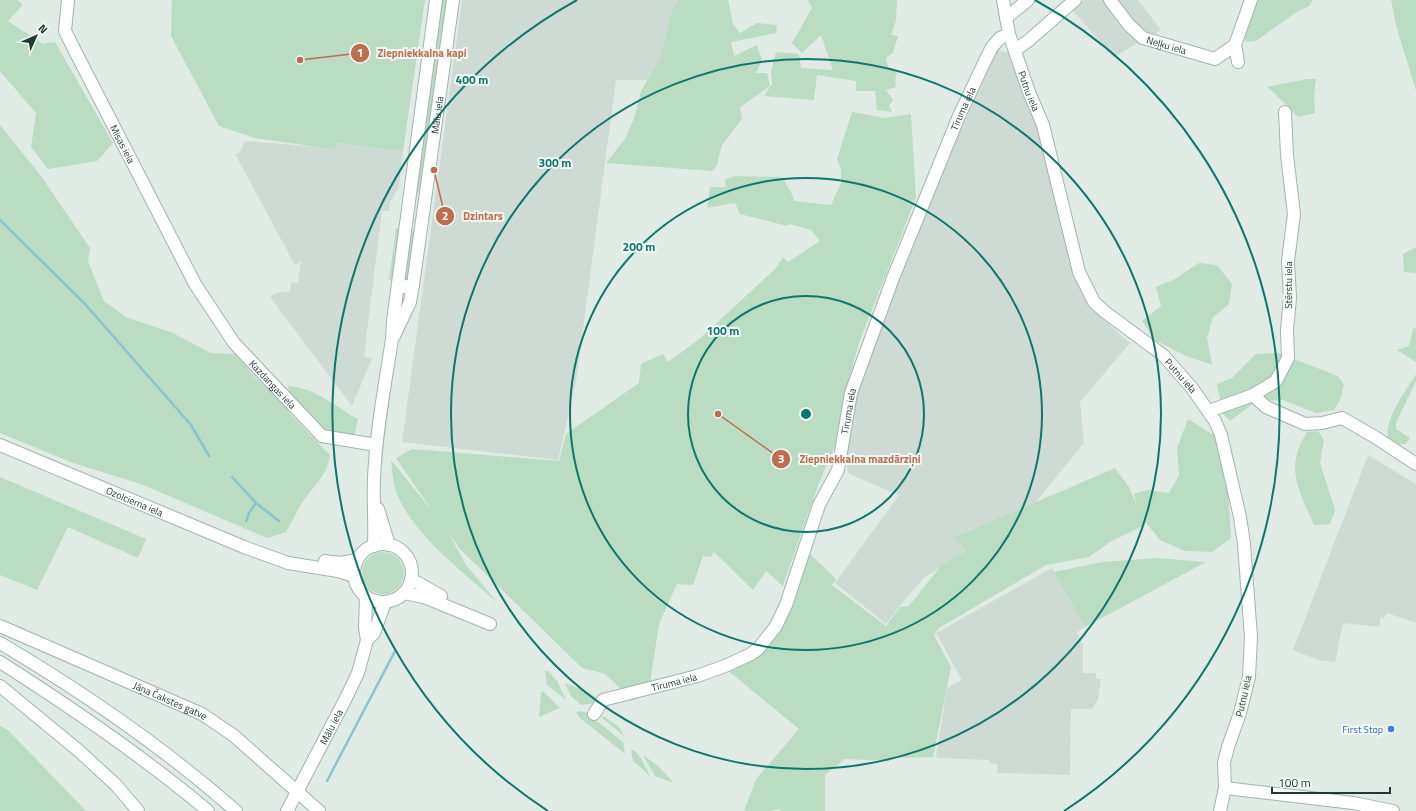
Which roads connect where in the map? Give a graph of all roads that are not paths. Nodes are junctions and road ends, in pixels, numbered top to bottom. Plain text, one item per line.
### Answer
1 (68, 0) edge
2 (436, 0) edge
3 (453, 0) edge
4 (1003, 0) edge
5 (1028, 0) edge
6 (1075, 0) edge
7 (1110, 0) edge
8 (1251, 0) edge
9 (1006, 18) junction
10 (1009, 34) junction
11 (1235, 45) junction
12 (1015, 50) junction
13 (1238, 62) dead end
14 (1285, 112) dead end
15 (408, 205) junction
16 (424, 207) junction
17 (196, 284) joint
18 (413, 285) junction
19 (398, 288) junction
20 (392, 338) junction
21 (1253, 395) junction
22 (1208, 411) junction
23 (376, 445) junction
24 (0, 446) edge
25 (1416, 464) edge
26 (375, 499) junction
27 (388, 545) junction
28 (374, 546) junction
29 (270, 556) junction
30 (357, 560) junction
31 (354, 576) junction
32 (411, 579) junction
33 (404, 593) junction
34 (366, 597) junction
35 (385, 602) junction
36 (0, 626) edge
37 (367, 640) junction
38 (0, 643) edge
39 (0, 662) edge
40 (0, 686) edge
41 (594, 714) dead end
42 (1225, 788) junction
43 (297, 792) junction
44 (138, 811) edge
45 (208, 811) edge
46 (236, 811) edge
47 (287, 811) edge
48 (319, 811) edge
49 (1220, 811) edge
50 (1393, 811) edge

1 - 17 street, Misas iela
2 - 15 street, Mālu iela
3 - 16 street, Mālu iela
4 - 9 street, Putnu iela
5 - 9 street
6 - 12 street
7 - 11 street, Neļķu iela
8 - 11 street
9 - 10 street, Putnu iela
10 - 12 street, Putnu iela
10 - 41 street, Tīruma iela
11 - 13 street
12 - 22 street, Putnu iela
14 - 21 street, Stērstu iela
15 - 16 street
15 - 19 street, Mālu iela
16 - 18 street, Mālu iela
17 - 23 street, Kazdangas iela
18 - 19 street
18 - 20 street, Mālu iela
19 - 20 street, Mālu iela
20 - 23 street, Mālu iela
21 - 22 street, Stērstu iela
21 - 25 street
22 - 42 street, Putnu iela
23 - 26 street, Mālu iela
24 - 29 street, Ozolciema iela
26 - 27 street, Mālu iela
26 - 28 street, Mālu iela
27 - 28 street
27 - 32 street
28 - 30 street
29 - 30 street, Ozolciema iela
29 - 31 street, Ozolciema iela
30 - 31 street
31 - 34 street
32 - 33 street
32 - 33 street
33 - 35 street
34 - 35 street
34 - 37 street, Mālu iela
35 - 37 street, Mālu iela
36 - 43 street, Jāņa Čakstes gatve
37 - 43 street, Mālu iela
38 - 46 street
39 - 45 street
40 - 44 street
42 - 49 street, Putnu iela
42 - 50 street
43 - 47 street, Mālu iela
43 - 48 street, Jāņa Čakstes gatve

